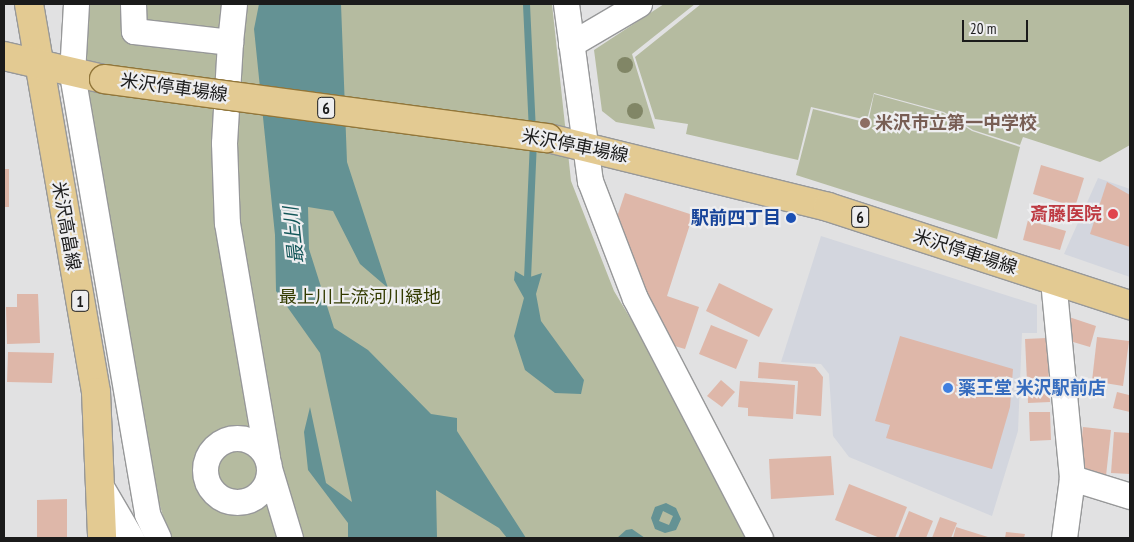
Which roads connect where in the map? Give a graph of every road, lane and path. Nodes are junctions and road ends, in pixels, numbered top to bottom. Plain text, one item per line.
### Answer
1 (29, 4) edge
2 (76, 4) edge
3 (133, 4) edge
4 (234, 4) edge
5 (566, 4) edge
6 (639, 4) edge
7 (230, 42) junction
8 (572, 44) junction
9 (4, 56) edge
10 (38, 66) junction
11 (72, 74) junction
12 (585, 145) junction
13 (1053, 280) junction
14 (1130, 305) edge
15 (1072, 478) junction
16 (103, 490) junction
17 (1130, 496) edge
18 (102, 538) edge
19 (131, 538) edge
20 (158, 538) edge
21 (290, 538) edge
22 (760, 538) edge
23 (1064, 538) edge

1 - 10 main road, 米沢高畠線 / 1
2 - 11 street
3 - 7 street
4 - 7 street
5 - 8 street
6 - 8 street
7 - 21 street
8 - 12 street
9 - 10 main road, 米沢停車場線 / 6
10 - 11 main road, 米沢停車場線 / 6
10 - 16 main road, 米沢高畠線 / 1
11 - 12 main road, 米沢停車場線 / 6, bridge
11 - 20 street
12 - 13 main road, 米沢停車場線 / 6
12 - 22 street
13 - 14 main road, 米沢停車場線 / 6
13 - 15 street
15 - 17 street
15 - 23 street
16 - 18 main road, 米沢高畠線 / 1
16 - 19 street

